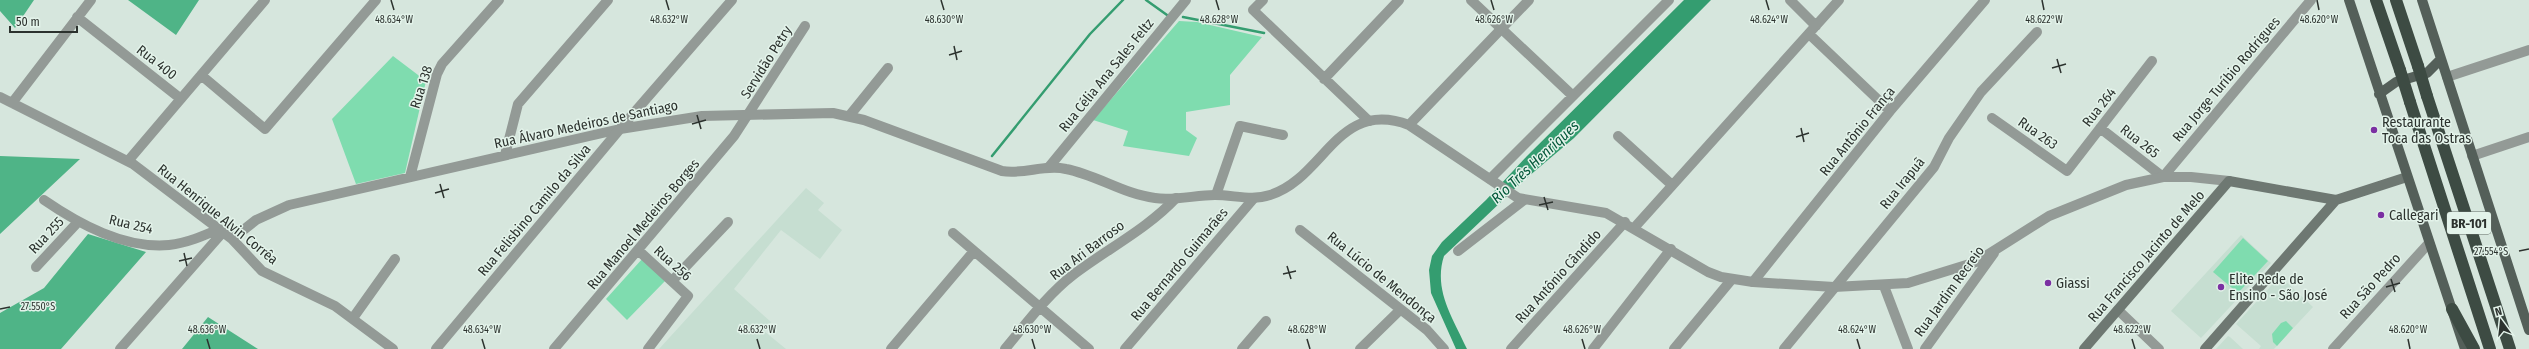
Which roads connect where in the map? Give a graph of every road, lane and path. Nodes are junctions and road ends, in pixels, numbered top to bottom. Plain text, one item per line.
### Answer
1 (91, 0) edge
2 (265, 0) edge
3 (376, 0) edge
4 (499, 0) edge
5 (608, 0) edge
6 (732, 0) edge
7 (1186, 0) edge
8 (1263, 0) edge
9 (1399, 0) edge
10 (1471, 0) edge
11 (1529, 0) edge
12 (1670, 0) edge
13 (1790, 0) edge
14 (1839, 0) edge
15 (1985, 0) edge
16 (2311, 0) edge
17 (2349, 0) edge
18 (2376, 0) edge
19 (2396, 0) edge
20 (2422, 0) edge
21 (77, 17) junction
22 (806, 26) dead end
23 (1816, 26) junction
24 (1502, 28) junction
25 (2037, 32) dead end
26 (1809, 34) junction
27 (2529, 50) edge
28 (2441, 59) junction
29 (2152, 61) dead end
30 (888, 68) dead end
31 (2422, 70) junction
32 (201, 75) junction
33 (2374, 77) junction
34 (1324, 79) junction
35 (2447, 80) junction
36 (2396, 82) junction
37 (2380, 94) junction
38 (1573, 96) junction
39 (0, 97) edge
40 (181, 99) junction
41 (12, 103) junction
42 (1890, 111) junction
43 (750, 114) junction
44 (850, 115) junction
45 (1992, 118) dead end
46 (1369, 121) junction
47 (1410, 125) junction
48 (2100, 128) junction
49 (620, 129) junction
50 (1283, 135) dead end
51 (1618, 136) dead end
52 (2529, 136) edge
53 (505, 155) junction
54 (2472, 156) junction
55 (128, 161) junction
56 (1049, 167) junction
57 (2067, 171) joint
58 (410, 177) junction
59 (2163, 177) junction
60 (2407, 178) junction
61 (1493, 181) junction
62 (2229, 181) junction
63 (1672, 185) junction
64 (1216, 195) junction
65 (1176, 198) junction
66 (1254, 198) junction
67 (44, 200) dead end
68 (1524, 200) junction
69 (2336, 200) junction
70 (728, 222) dead end
71 (1624, 222) junction
72 (77, 223) junction
73 (1634, 228) junction
74 (221, 230) junction
75 (1300, 230) dead end
76 (953, 233) dead end
77 (232, 239) junction
78 (2429, 242) junction
79 (1671, 249) junction
80 (1996, 249) junction
81 (639, 251) junction
82 (974, 251) junction
83 (1458, 251) dead end
84 (395, 259) dead end
85 (36, 267) dead end
86 (1732, 279) junction
87 (672, 281) junction
88 (1753, 282) junction
89 (1884, 286) junction
90 (1834, 287) junction
91 (1040, 307) junction
92 (2452, 309) junction
93 (1400, 310) junction
94 (2118, 310) junction
95 (353, 318) junction
96 (1266, 321) dead end
97 (2529, 330) edge
98 (120, 349) edge
99 (393, 349) edge
100 (436, 349) edge
101 (554, 349) edge
102 (648, 349) edge
103 (891, 349) edge
104 (1005, 349) edge
105 (1089, 349) edge
106 (1125, 349) edge
107 (1242, 349) edge
108 (1360, 349) edge
109 (1444, 349) edge
110 (1511, 349) edge
111 (1593, 349) edge
112 (1674, 349) edge
113 (1784, 349) edge
114 (1908, 349) edge
115 (1925, 349) edge
116 (2084, 349) edge
117 (2159, 349) edge
118 (2205, 349) edge
119 (2333, 349) edge
120 (2464, 349) edge
121 (2474, 349) edge
122 (2490, 349) edge
123 (2510, 349) edge

1 - 21 street
2 - 32 street
3 - 32 street
4 - 58 street, Rua 138
5 - 53 street
6 - 49 street, Rua Felisbino Camilo da Silva
7 - 56 street, Rua Célia Ana Sales Feltz
8 - 34 street
9 - 34 street
10 - 24 street
11 - 24 street
12 - 38 street
13 - 23 street
14 - 23 street
15 - 42 street, Rua Antônio França
16 - 59 street, Rua Jorge Turíbio Rodrigues
17 - 33 main road
18 - 122 highway, BR-101, bridge
19 - 31 highway, BR-101
20 - 28 main road
21 - 40 street, Rua 400
21 - 41 street
22 - 43 street, Servidão Petry
23 - 26 street
24 - 38 street
24 - 47 street
25 - 90 street, Rua Irapuã
26 - 42 street
26 - 63 street
27 - 35 street
28 - 31 main road
28 - 35 main road
29 - 48 street, Rua 264
30 - 44 street
31 - 35 main road
31 - 36 main road
31 - 123 highway, BR-101, bridge
32 - 40 street
33 - 36 main road
33 - 37 main road
34 - 46 street
35 - 54 main road
36 - 37 main road
37 - 60 main road
38 - 61 street
39 - 41 street, Rua Henrique Alvin Corrêa
40 - 55 street
41 - 55 street, Rua Henrique Alvin Corrêa
42 - 88 street, Rua Antônio França
43 - 44 street, Rua Álvaro Medeiros de Santiago
43 - 49 street, Rua Álvaro Medeiros de Santiago
43 - 81 street, Rua Manoel Medeiros Borges
44 - 56 street, Rua Álvaro Medeiros de Santiago
45 - 57 street, Rua 263
46 - 47 street, Rua Álvaro Medeiros de Santiago
46 - 66 street, Rua Álvaro Medeiros de Santiago
47 - 61 street, Rua Álvaro Medeiros de Santiago
48 - 57 street, Rua 264
48 - 59 street, Rua 265
49 - 53 street, Rua Álvaro Medeiros de Santiago
49 - 100 street, Rua Felisbino Camilo da Silva
50 - 64 street
51 - 63 street
52 - 54 street
53 - 58 street, Rua Álvaro Medeiros de Santiago
54 - 97 main road
55 - 74 street, Rua Henrique Alvin Corrêa
56 - 65 street, Rua Álvaro Medeiros de Santiago
58 - 77 street, Rua Álvaro Medeiros de Santiago
59 - 62 street, Rua Álvaro Medeiros de Santiago
59 - 80 street, Rua Álvaro Medeiros de Santiago
60 - 69 main road, Rua Álvaro Medeiros de Santiago
60 - 78 main road
61 - 68 street, Rua Álvaro Medeiros de Santiago
62 - 69 main road, Rua Álvaro Medeiros de Santiago
62 - 94 main road, Rua Francisco Jacinto de Melo
63 - 73 street
64 - 65 street, Rua Álvaro Medeiros de Santiago
64 - 66 street, Rua Álvaro Medeiros de Santiago
65 - 91 street, Rua Ari Barroso
66 - 106 street, Rua Bernardo Guimarães
67 - 72 street, Rua 254
68 - 71 street, Rua Álvaro Medeiros de Santiago
68 - 83 street
69 - 118 main road
70 - 87 street
71 - 73 street, Rua Álvaro Medeiros de Santiago
71 - 110 street, Rua Antônio Cândido
72 - 74 street, Rua 254
72 - 85 street, Rua 255
73 - 79 street, Rua Álvaro Medeiros de Santiago
74 - 77 street, Rua Henrique Alvin Corrêa
74 - 98 street
75 - 93 street, Rua Lúcio de Mendonça
76 - 82 street
77 - 95 street, Rua Henrique Alvin Corrêa
78 - 92 main road
78 - 119 street, Rua São Pedro
79 - 86 street, Rua Álvaro Medeiros de Santiago
79 - 111 street
80 - 89 street, Rua Álvaro Medeiros de Santiago
80 - 115 street, Rua Jardim Recreio
81 - 87 street, Rua 256
81 - 101 street, Rua Manoel Medeiros Borges
82 - 91 street
82 - 103 street
84 - 95 street
86 - 88 street, Rua Álvaro Medeiros de Santiago
86 - 112 street
87 - 102 street, Rua 256
88 - 90 street, Rua Álvaro Medeiros de Santiago
89 - 90 street, Rua Álvaro Medeiros de Santiago
89 - 114 street
90 - 113 street, Rua Irapuã
91 - 104 street, Rua Ari Barroso
91 - 105 street
92 - 120 main road
92 - 121 highway
93 - 108 street
93 - 109 street, Rua Lúcio de Mendonça
94 - 116 main road, Rua Francisco Jacinto de Melo
94 - 117 street
95 - 99 street, Rua Henrique Alvin Corrêa
96 - 107 street

